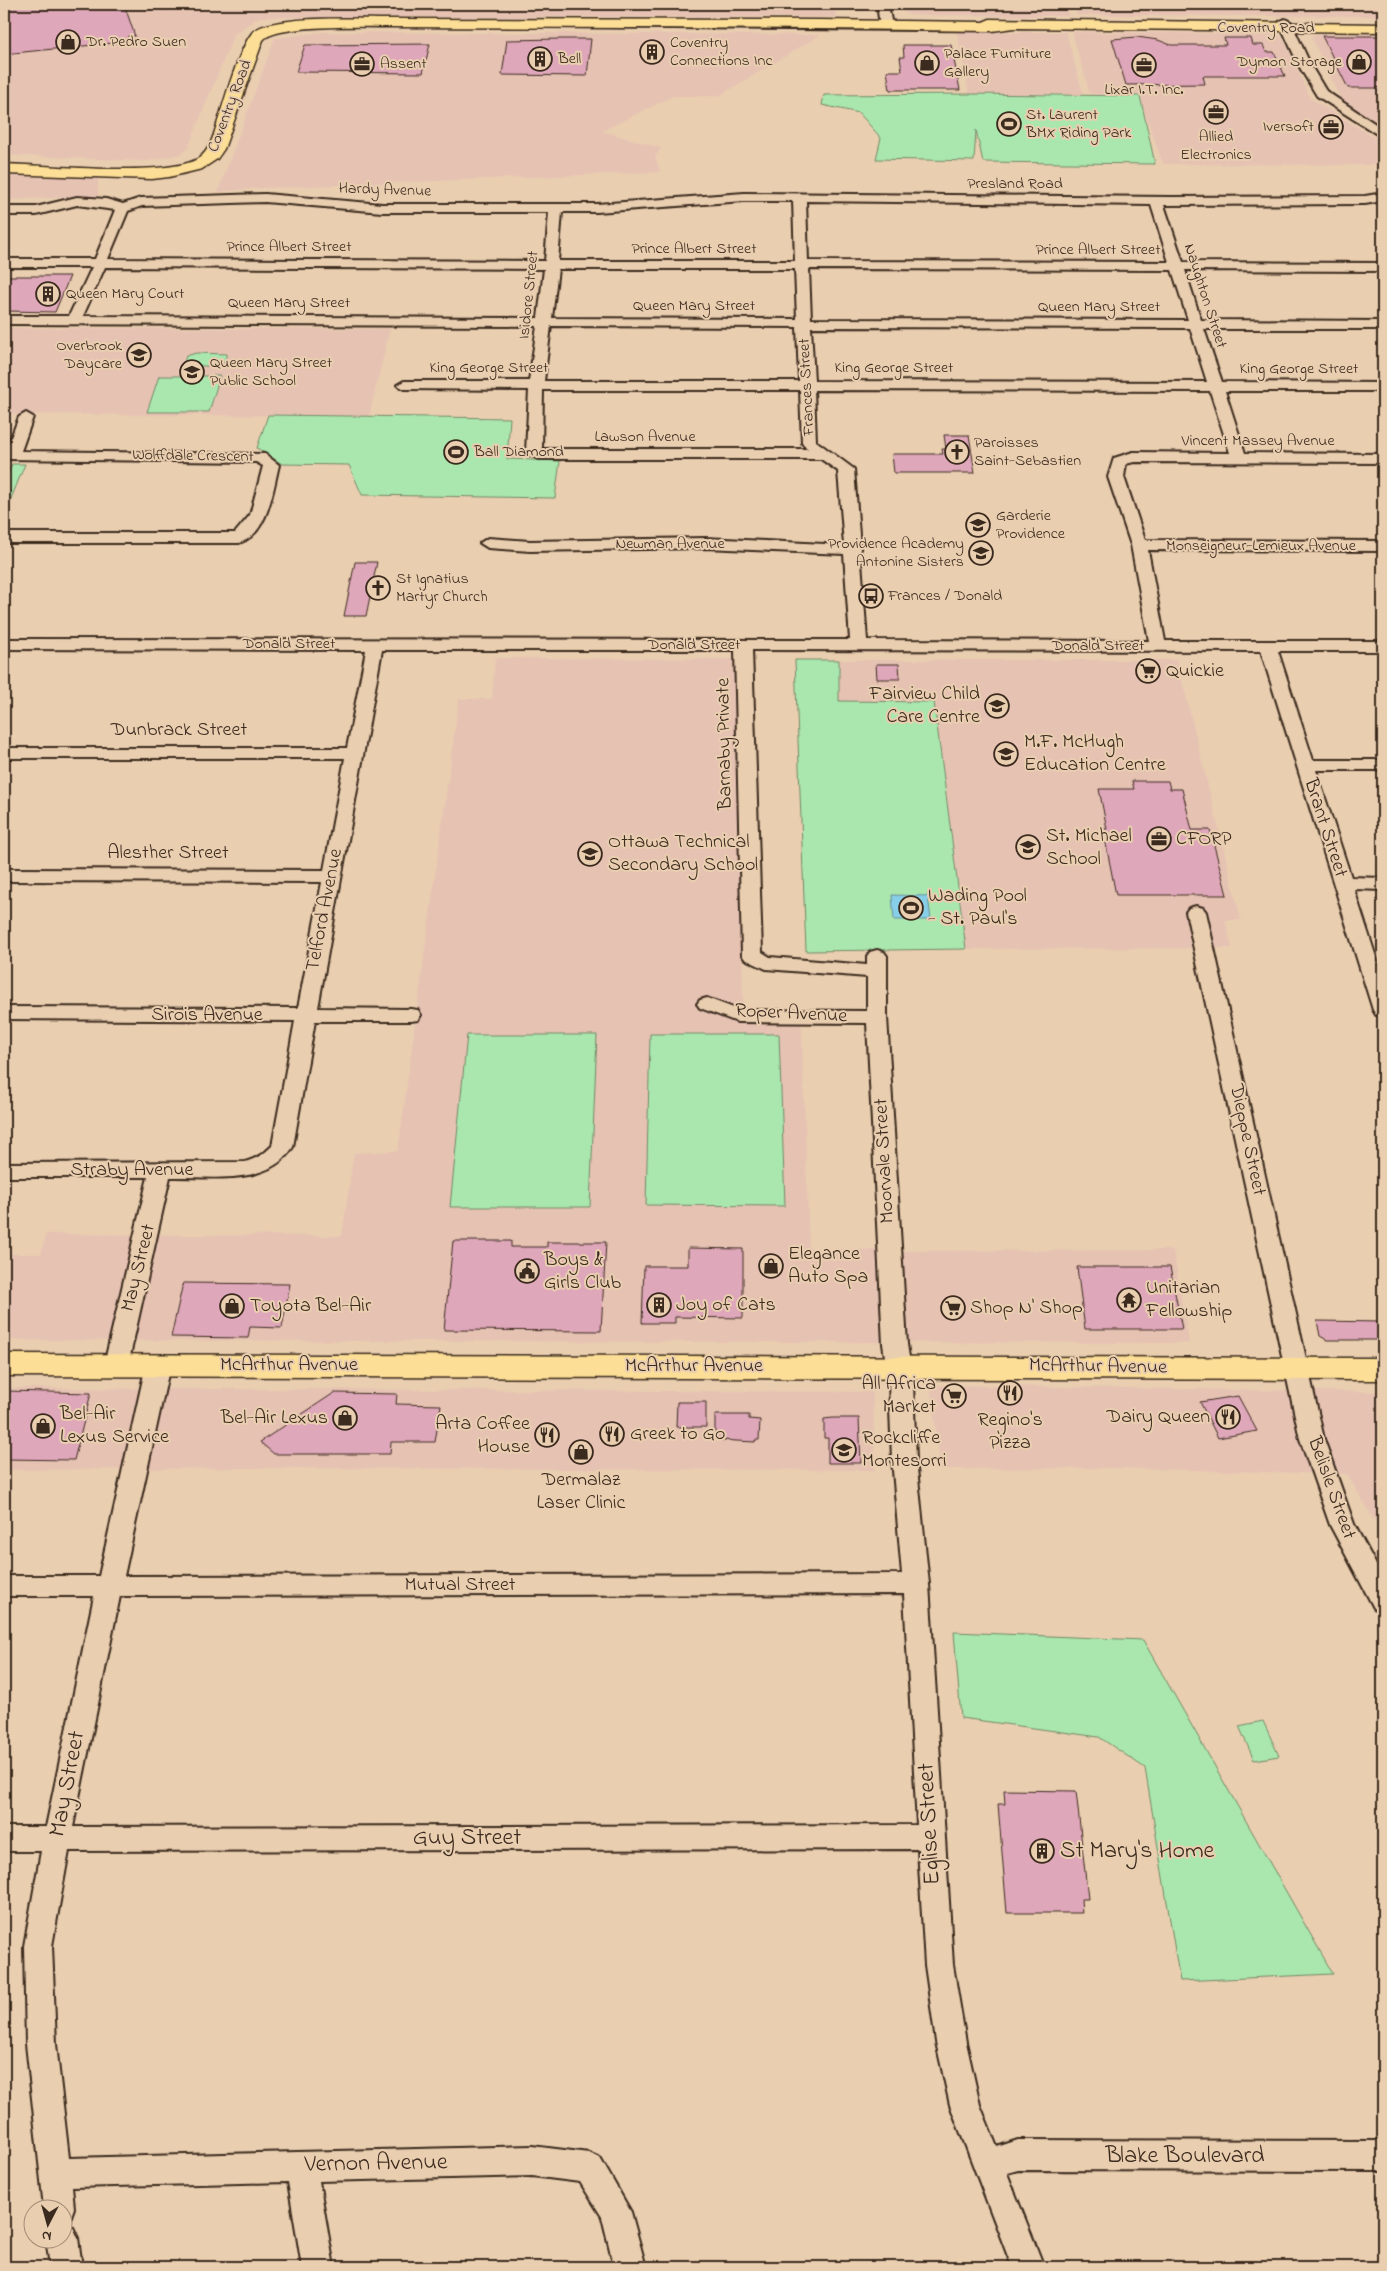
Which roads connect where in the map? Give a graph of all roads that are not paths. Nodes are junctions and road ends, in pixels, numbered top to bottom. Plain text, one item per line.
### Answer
1 (882, 4) edge
2 (1383, 22) edge
3 (385, 23) junction
4 (886, 24) junction
5 (1286, 25) junction
6 (1383, 28) edge
7 (1383, 134) edge
8 (4, 161) edge
9 (4, 169) edge
10 (1383, 197) edge
11 (799, 198) junction
12 (1156, 201) junction
13 (646, 206) joint
14 (123, 208) junction
15 (556, 208) junction
16 (4, 211) edge
17 (4, 263) edge
18 (99, 263) junction
19 (550, 266) junction
20 (802, 267) junction
21 (1177, 267) junction
22 (1383, 268) edge
23 (4, 320) edge
24 (74, 320) junction
25 (545, 322) junction
26 (804, 324) junction
27 (1196, 325) junction
28 (1383, 325) edge
29 (404, 385) dead end
30 (536, 386) junction
31 (808, 386) junction
32 (1215, 387) junction
33 (1383, 387) edge
34 (26, 417) dead end
35 (822, 454) junction
36 (8, 455) edge
37 (1239, 458) junction
38 (1383, 459) edge
39 (4, 538) edge
40 (488, 543) dead end
41 (1139, 545) junction
42 (1383, 546) edge
43 (851, 550) junction
44 (4, 644) edge
45 (375, 644) junction
46 (744, 645) junction
47 (859, 646) junction
48 (1158, 646) junction
49 (1268, 646) junction
50 (1383, 646) edge
51 (4, 753) edge
52 (355, 753) junction
53 (1304, 765) junction
54 (1383, 765) edge
55 (4, 875) edge
56 (332, 876) junction
57 (1343, 884) junction
58 (1383, 884) edge
59 (1196, 912) dead end
60 (877, 964) joint
61 (707, 1004) dead end
62 (1383, 1010) edge
63 (4, 1013) edge
64 (411, 1015) dead end
65 (306, 1016) junction
66 (877, 1017) junction
67 (260, 1166) joint
68 (4, 1170) edge
69 (160, 1170) junction
70 (4, 1365) edge
71 (116, 1365) junction
72 (158, 1365) junction
73 (899, 1367) junction
74 (1296, 1368) junction
75 (1383, 1369) edge
76 (916, 1584) junction
77 (4, 1586) edge
78 (108, 1586) junction
79 (1383, 1601) edge
80 (930, 1836) junction
81 (57, 1839) junction
82 (4, 1840) edge
83 (1383, 2156) edge
84 (988, 2165) junction
85 (301, 2166) junction
86 (55, 2173) junction
87 (58, 2198) edge
88 (63, 2248) edge
89 (66, 2267) edge
90 (318, 2267) edge
91 (630, 2267) edge
92 (1028, 2267) edge

1 - 4 street
2 - 5 main road, Coventry Road
3 - 4 main road, Coventry Road
3 - 8 main road, Coventry Road
3 - 9 main road, Coventry Road
4 - 5 main road, Coventry Road
5 - 6 main road, Coventry Road
5 - 7 street
10 - 12 street, Presland Road
11 - 12 street, Presland Road
11 - 13 street, Presland Road
11 - 20 street, Frances Street
12 - 21 street, Naughton Street
13 - 15 street, Hardy Avenue
14 - 15 street, Hardy Avenue
14 - 16 street
14 - 18 street
15 - 19 street, Isidore Street
17 - 18 street, Prince Albert Street
18 - 19 street, Prince Albert Street
18 - 24 street
19 - 20 street, Prince Albert Street
19 - 25 street, Isidore Street
20 - 21 street, Prince Albert Street
20 - 26 street, Frances Street
21 - 22 street, Prince Albert Street
21 - 27 street, Naughton Street
23 - 24 street, Queen Mary Street
24 - 25 street, Queen Mary Street
25 - 26 street, Queen Mary Street
25 - 30 street, Isidore Street
26 - 27 street, Queen Mary Street
26 - 31 street, Frances Street
27 - 28 street, Queen Mary Street
27 - 32 street, Naughton Street
29 - 30 street, King George Street
30 - 31 street, King George Street
30 - 35 street, Lawson Avenue
31 - 32 street, King George Street
31 - 35 street, Frances Street
32 - 33 street, King George Street
32 - 37 street, Naughton Street
34 - 36 street
35 - 43 street, Frances Street
36 - 39 street, Wolffdale Crescent
37 - 38 street, Vincent Massey Avenue
37 - 41 street, Vincent Massey Avenue
40 - 43 street, Newman Avenue
41 - 42 street, Monseigneur-Lemieux Avenue
41 - 48 street
43 - 47 street, Frances Street
44 - 45 street, Donald Street
45 - 46 street, Donald Street
45 - 52 street, Telford Avenue
46 - 47 street, Donald Street
46 - 60 street, Barnaby Private
47 - 48 street, Donald Street
48 - 49 street, Donald Street
49 - 50 street, Donald Street
49 - 53 street, Brant Street
51 - 52 street, Dunbrack Street
52 - 56 street, Telford Avenue
53 - 54 street
53 - 57 street, Brant Street
55 - 56 street, Alesther Street
56 - 65 street, Telford Avenue
57 - 58 street
57 - 62 street, Brant Street
59 - 74 street, Dieppe Street
60 - 66 street, Moorvale Street
61 - 66 street, Roper Avenue
63 - 65 street, Sirois Avenue
64 - 65 street, Sirois Avenue
65 - 67 street, Telford Avenue
66 - 73 street, Moorvale Street
67 - 69 street, Straby Avenue
68 - 69 street, Straby Avenue
69 - 71 street, May Street
70 - 71 main road, McArthur Avenue
71 - 72 main road, McArthur Avenue
72 - 73 main road, McArthur Avenue
72 - 78 street, May Street
73 - 74 main road, McArthur Avenue
73 - 76 street, Eglise Street
74 - 75 main road, McArthur Avenue
74 - 79 street, Belisle Street
76 - 78 street, Mutual Street
76 - 80 street, Eglise Street
77 - 78 street, Mutual Street
78 - 81 street, May Street
80 - 81 street, Guy Street
80 - 84 street, Eglise Street
81 - 82 street, Guy Street
81 - 86 street, May Street
83 - 84 street, Blake Boulevard
84 - 92 street, Eglise Street
85 - 86 street, Vernon Avenue
85 - 90 street
85 - 91 street, Vernon Avenue
86 - 87 street, May Street
88 - 89 street

